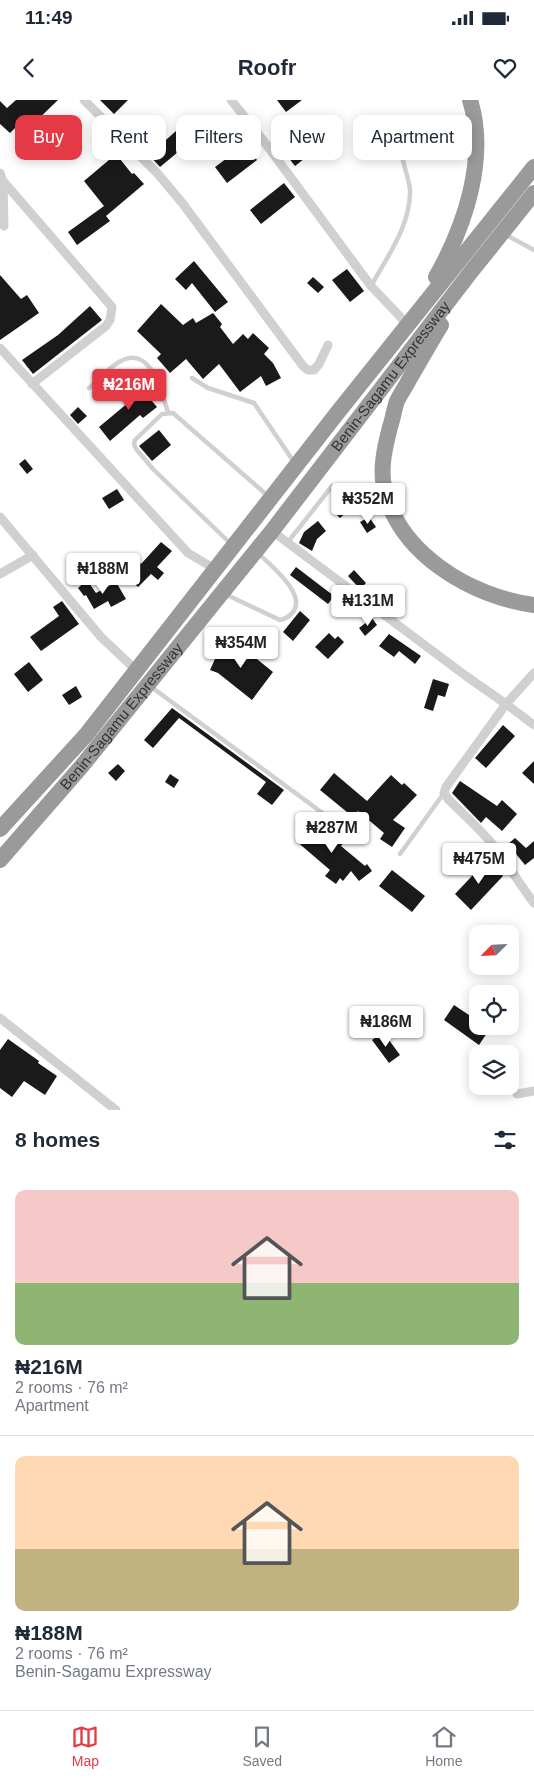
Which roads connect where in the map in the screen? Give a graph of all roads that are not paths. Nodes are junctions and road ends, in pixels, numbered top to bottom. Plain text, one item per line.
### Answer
1 (84, 100) edge
2 (230, 100) edge
3 (470, 100) edge
4 (403, 160) edge
5 (534, 167) edge
6 (1, 177) edge
7 (534, 193) edge
8 (4, 226) dead end
9 (503, 233) junction
10 (533, 247) edge
11 (470, 274) junction
12 (371, 286) junction
13 (408, 324) junction
14 (328, 345) dead end
15 (0, 348) edge
16 (192, 378) dead end
17 (32, 384) junction
18 (89, 388) dead end
19 (168, 412) junction
20 (296, 466) junction
21 (332, 486) dead end
22 (270, 498) junction
23 (0, 517) edge
24 (272, 530) junction
25 (288, 542) junction
26 (233, 546) junction
27 (256, 550) junction
28 (33, 556) junction
29 (215, 569) junction
30 (0, 574) edge
31 (221, 592) junction
32 (534, 606) edge
33 (136, 670) junction
34 (534, 673) edge
35 (147, 684) junction
36 (506, 704) junction
37 (534, 726) edge
38 (444, 793) junction
39 (332, 820) dead end
40 (0, 829) edge
41 (400, 854) dead end
42 (0, 860) edge
43 (534, 903) edge
44 (0, 1018) edge
45 (534, 1091) edge
46 (519, 1094) edge
47 (116, 1110) edge

1 - 14 street
2 - 12 street
3 - 13 highway
4 - 12 lane
5 - 13 highway
6 - 8 street
6 - 17 street
7 - 9 highway, Benin-Sagamu Expressway
9 - 10 lane
9 - 11 highway, Benin-Sagamu Expressway
11 - 24 highway, Benin-Sagamu Expressway
11 - 32 highway
12 - 13 street
13 - 20 highway
15 - 17 street
16 - 20 lane
17 - 29 street
18 - 19 lane
19 - 22 lane
19 - 26 lane
20 - 22 highway
21 - 25 lane
22 - 26 highway
23 - 28 street
24 - 25 street
24 - 27 highway, Benin-Sagamu Expressway
25 - 36 street
26 - 29 highway
27 - 31 highway, Benin-Sagamu Expressway
27 - 31 lane
28 - 30 street
28 - 33 street
29 - 33 highway
31 - 35 highway, Benin-Sagamu Expressway
33 - 40 highway
34 - 36 street
35 - 39 lane
35 - 42 highway, Benin-Sagamu Expressway
36 - 37 street
36 - 38 street
38 - 41 lane
38 - 43 street
44 - 47 street
45 - 46 street

